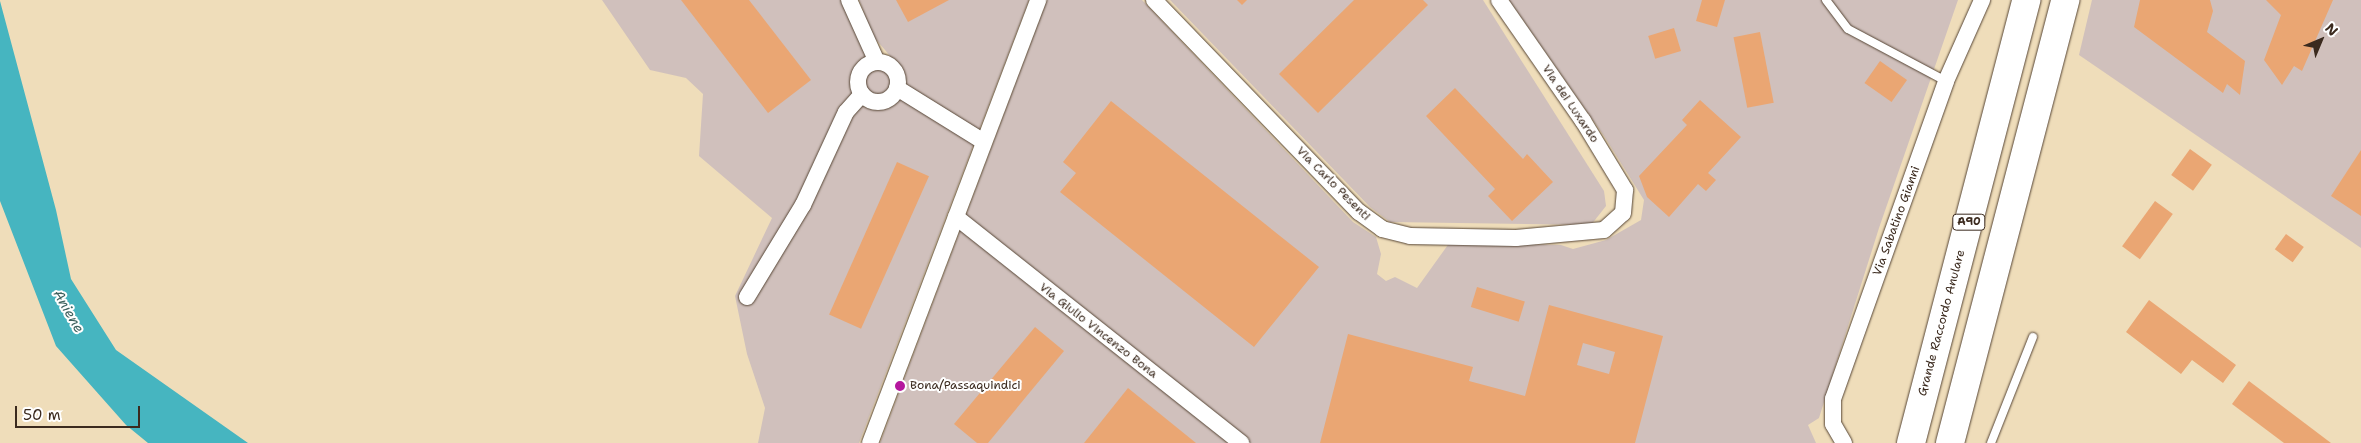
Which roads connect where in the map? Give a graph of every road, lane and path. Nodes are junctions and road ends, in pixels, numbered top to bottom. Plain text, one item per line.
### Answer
1 (849, 0) edge
2 (1038, 0) edge
3 (1154, 0) edge
4 (1499, 0) edge
5 (1826, 0) edge
6 (1982, 0) edge
7 (2026, 0) edge
8 (2065, 0) edge
9 (877, 62) junction
10 (1946, 81) junction
11 (897, 88) junction
12 (862, 94) junction
13 (984, 142) junction
14 (1623, 213) joint
15 (956, 217) junction
16 (747, 297) dead end
17 (2033, 337) dead end
18 (871, 442) edge
19 (1241, 443) edge
20 (1844, 443) edge
21 (1911, 443) edge
22 (1950, 443) edge
23 (1991, 443) edge

1 - 9 street
2 - 13 street
3 - 14 street, Via Carlo Pesenti
4 - 14 street, Via dei Luxardo
5 - 10 lane
6 - 10 street, Via Sabatino Gianni
7 - 21 highway, Grande Raccordo Anulare / A90
8 - 22 highway, A90
9 - 11 street
9 - 12 street
10 - 20 street, Via Sabatino Gianni
11 - 12 street
11 - 13 street
12 - 16 street
13 - 15 street
15 - 18 street
15 - 19 street, Via Giulio Vincenzo Bona
17 - 23 lane

